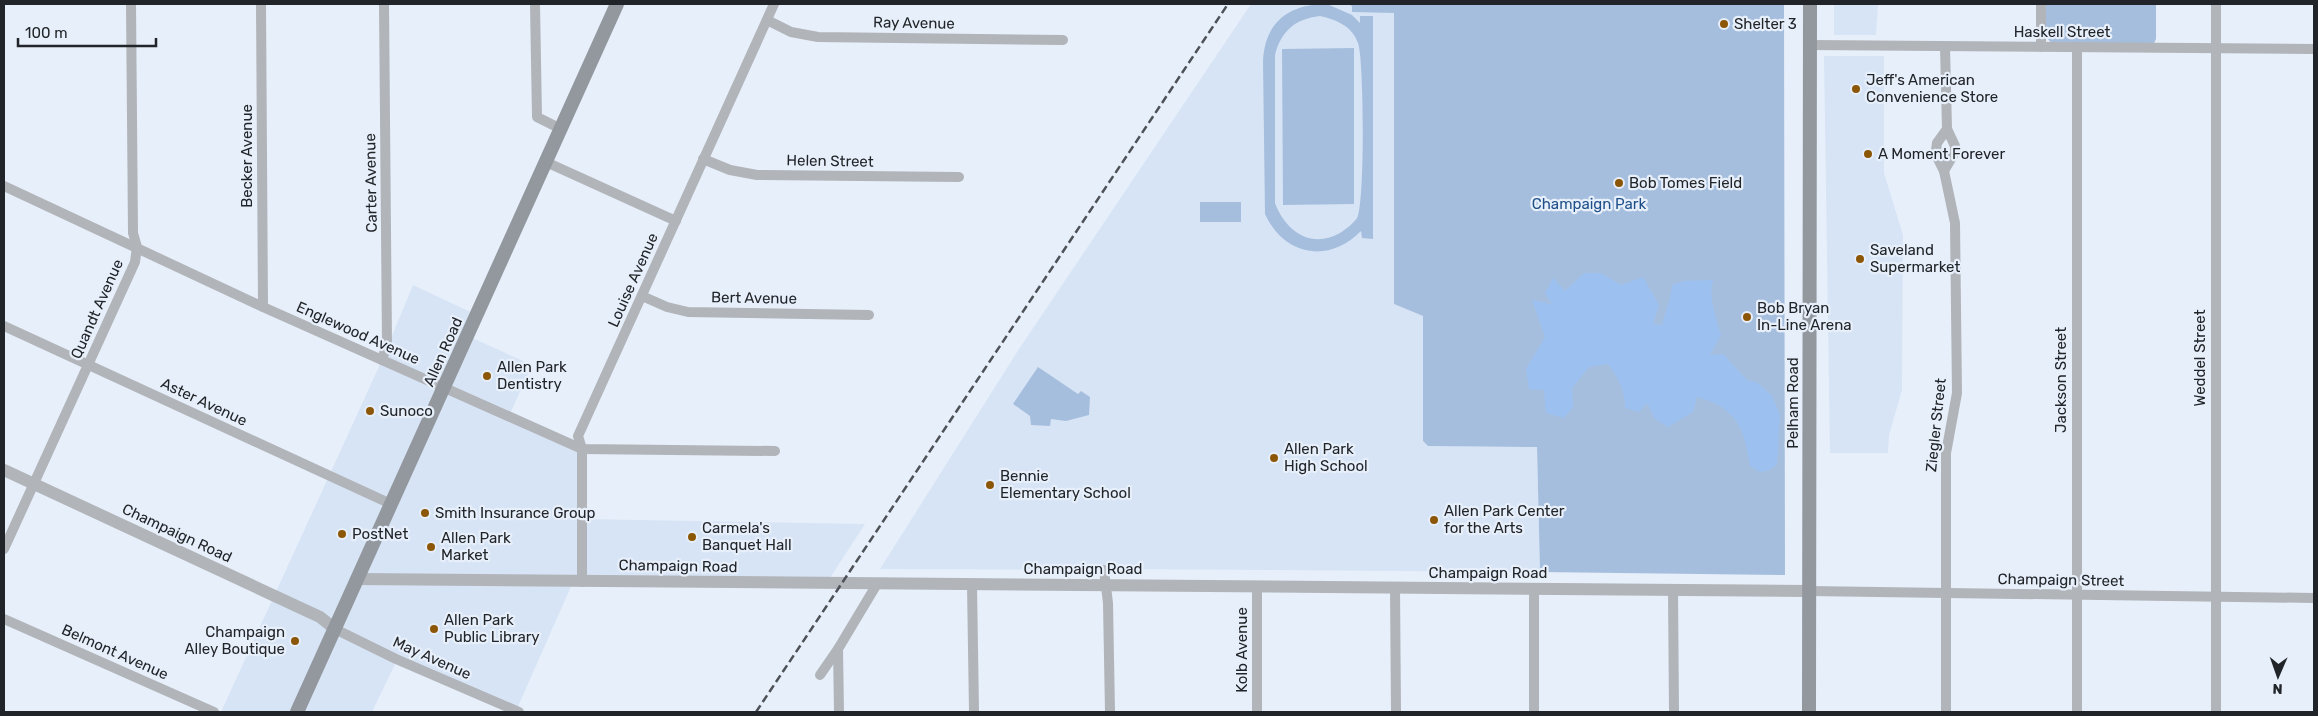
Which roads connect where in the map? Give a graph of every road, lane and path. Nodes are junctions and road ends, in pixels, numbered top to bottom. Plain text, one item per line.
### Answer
1 (131, 4) edge
2 (261, 4) edge
3 (384, 4) edge
4 (534, 4) edge
5 (617, 4) edge
6 (774, 4) edge
7 (1810, 4) edge
8 (2041, 4) edge
9 (2216, 4) edge
10 (767, 20) junction
11 (1063, 40) dead end
12 (1810, 45) junction
13 (1945, 47) junction
14 (2041, 47) junction
15 (2077, 47) junction
16 (2216, 49) junction
17 (2314, 50) edge
18 (561, 129) junction
19 (1947, 129) junction
20 (704, 159) junction
21 (546, 162) junction
22 (1944, 171) junction
23 (960, 177) dead end
24 (4, 186) edge
25 (676, 221) junction
26 (137, 248) junction
27 (642, 296) junction
28 (263, 307) junction
29 (869, 315) dead end
30 (4, 326) edge
31 (382, 360) junction
32 (88, 365) junction
33 (444, 388) junction
34 (582, 449) junction
35 (774, 452) dead end
36 (4, 470) edge
37 (34, 484) junction
38 (391, 504) junction
39 (4, 549) edge
40 (1104, 570) dead end
41 (358, 580) junction
42 (582, 582) junction
43 (878, 584) junction
44 (972, 585) junction
45 (1106, 586) junction
46 (1256, 587) junction
47 (1395, 588) junction
48 (1534, 590) junction
49 (1673, 590) junction
50 (1808, 591) junction
51 (1945, 594) junction
52 (2076, 595) junction
53 (2215, 596) junction
54 (2314, 598) edge
55 (4, 619) edge
56 (335, 629) junction
57 (838, 649) junction
58 (820, 675) dead end
59 (214, 712) edge
60 (296, 712) edge
61 (519, 712) edge
62 (839, 712) edge
63 (974, 712) edge
64 (1110, 712) edge
65 (1257, 712) edge
66 (1396, 712) edge
67 (1534, 712) edge
68 (1674, 712) edge
69 (1810, 712) edge
70 (1946, 712) edge
71 (2077, 712) edge
72 (2216, 712) edge

1 - 26 street, Quandt Avenue
2 - 28 street, Becker Avenue
3 - 31 street, Carter Avenue
4 - 18 street
5 - 18 main road, Allen Road
6 - 10 street, Louise Avenue
7 - 12 main road, Pelham Road
8 - 14 street
9 - 16 street, Weddel Street
10 - 11 street, Ray Avenue
10 - 20 street, Louise Avenue
12 - 13 street, Haskell Street
12 - 50 main road, Pelham Road
13 - 14 street, Haskell Street
13 - 19 street, Ziegler Street
14 - 15 street, Haskell Street
15 - 16 street, Haskell Street
15 - 52 street, Jackson Street
16 - 17 street, Haskell Street
16 - 53 street, Weddel Street
18 - 21 main road, Allen Road
19 - 22 street, Ziegler Street
19 - 22 street, Ziegler Street
20 - 23 street, Helen Street
20 - 25 street, Louise Avenue
21 - 25 street
21 - 33 main road, Allen Road
22 - 51 street, Ziegler Street
24 - 26 street, Englewood Avenue
25 - 27 street, Louise Avenue
26 - 28 street, Englewood Avenue
26 - 32 street, Quandt Avenue
27 - 29 street, Bert Avenue
27 - 34 street, Louise Avenue
28 - 31 street, Englewood Avenue
30 - 32 street, Aster Avenue
31 - 33 street, Englewood Avenue
32 - 37 street, Quandt Avenue
32 - 38 street, Aster Avenue
33 - 34 street, Englewood Avenue
33 - 38 main road, Allen Road
34 - 35 street, Englewood Avenue
34 - 42 street, Louise Avenue
36 - 37 street, Champaign Road
37 - 39 street, Quandt Avenue
37 - 56 street, Champaign Road
38 - 41 main road, Allen Road
40 - 45 street
41 - 42 street, Champaign Road
41 - 56 main road, Allen Road
42 - 43 street, Champaign Road
43 - 44 street, Champaign Road
43 - 57 street
44 - 45 street, Champaign Road
44 - 63 street
45 - 46 street, Champaign Road
45 - 64 street
46 - 47 street, Champaign Road
46 - 65 street, Kolb Avenue
47 - 48 street, Champaign Road
47 - 66 street
48 - 49 street, Champaign Road
48 - 67 street
49 - 50 street, Champaign Road
49 - 68 street
50 - 51 street, Champaign Street
50 - 69 main road, Pelham Road
51 - 52 street, Champaign Street
51 - 70 street, Ziegler Street
52 - 53 street, Champaign Street
52 - 71 street, Jackson Street
53 - 54 street, Champaign Street
53 - 72 street, Weddel Street
55 - 59 street, Belmont Avenue
56 - 60 main road, Allen Road
56 - 61 street, May Avenue
57 - 58 street
57 - 62 street

